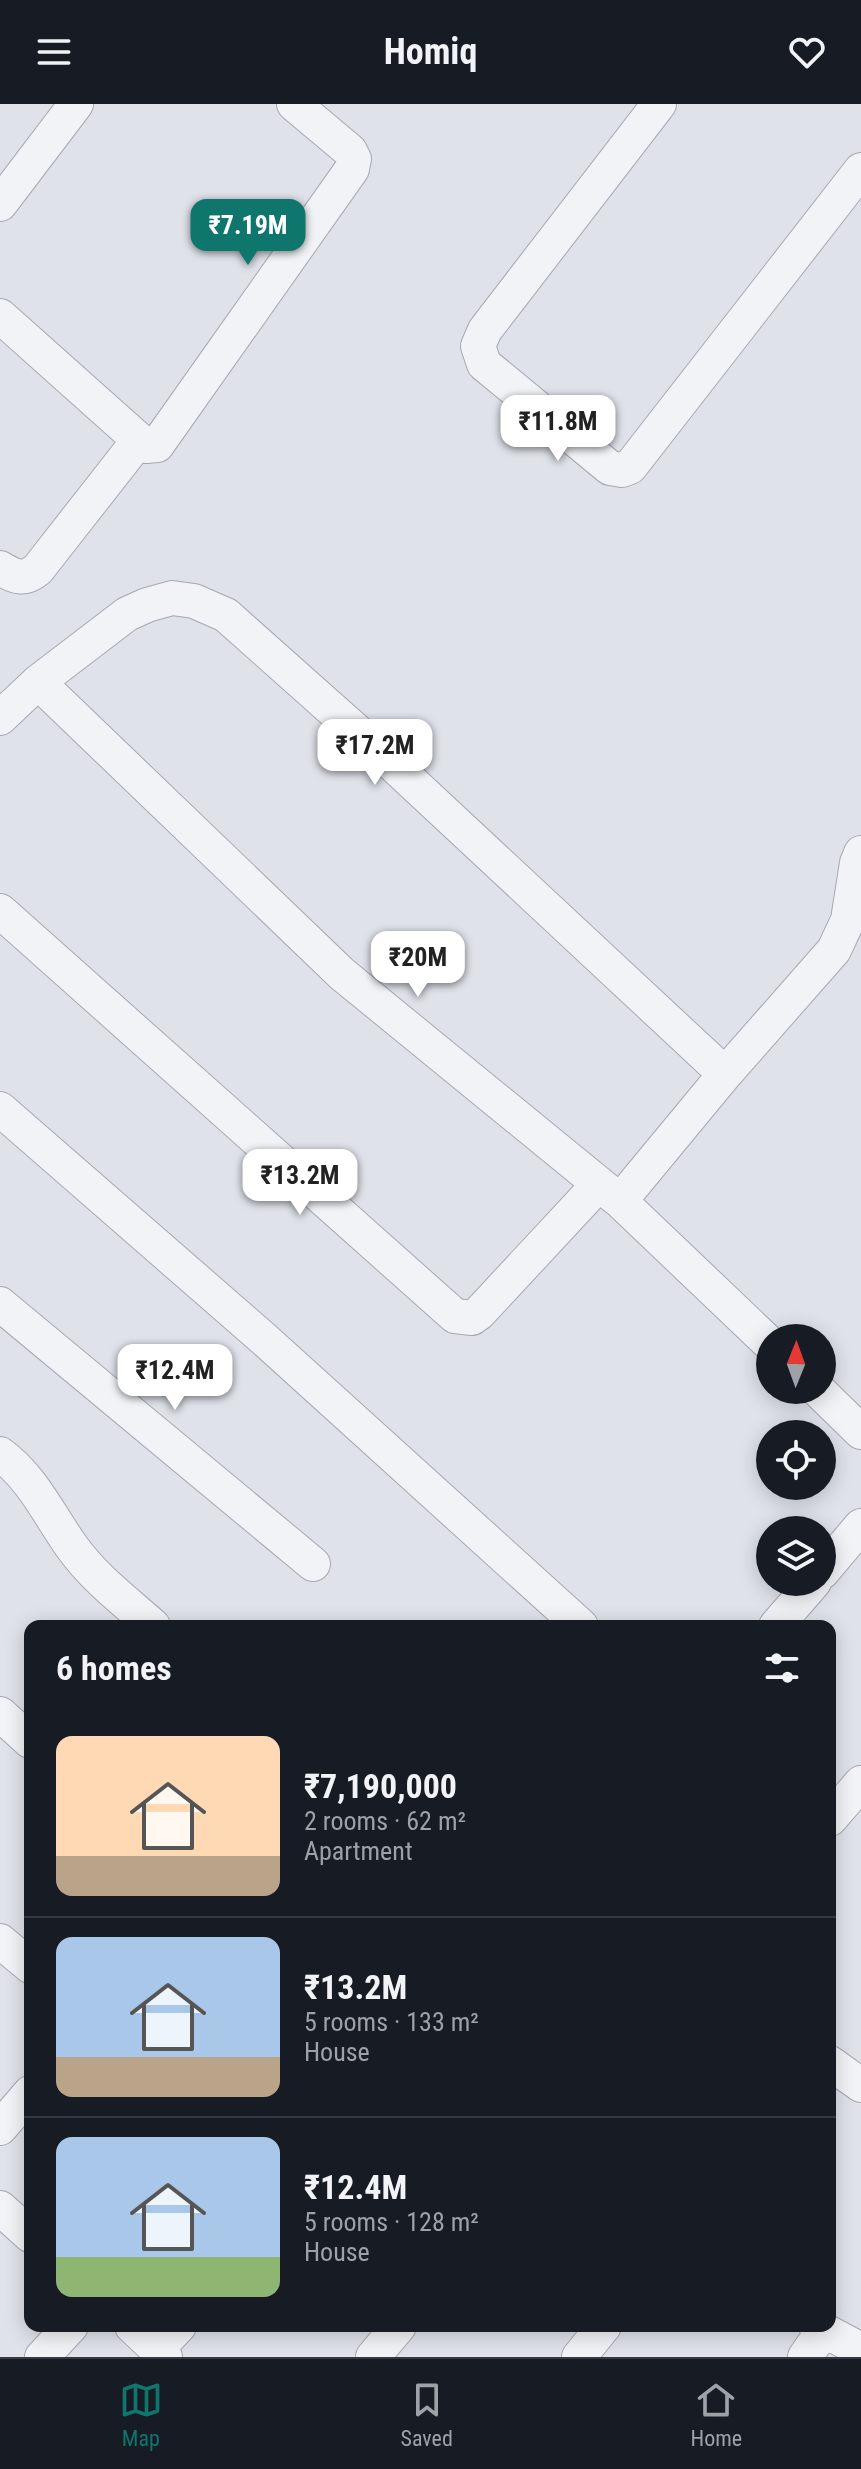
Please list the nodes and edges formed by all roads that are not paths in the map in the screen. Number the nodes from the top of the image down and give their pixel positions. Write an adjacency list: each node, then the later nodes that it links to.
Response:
1 (76, 104): 5 (street)
2 (294, 104): 7 (street)
3 (659, 104): 4 (street)
4 (861, 170)
5 (0, 204)
6 (0, 316): 7 (street)
7 (139, 440): 8 (street)
8 (0, 568)
9 (38, 682): 10 (street); 13 (street); 15 (street)
10 (0, 718)
11 (861, 853): 13 (street)
12 (0, 911): 15 (street)
13 (725, 1074): 15 (street)
14 (0, 1109): 26 (street)
15 (610, 1192): 17 (street)
16 (0, 1304): 23 (street)
17 (756, 1331)
18 (832, 1404): 19 (street)
19 (861, 1432)
20 (0, 1454): 25 (street)
21 (861, 1526): 22 (street)
22 (836, 1555)
23 (313, 1564)
24 (802, 1596): 27 (street)
25 (135, 1620)
26 (574, 1620)
27 (781, 1620)
28 (861, 1783): 29 (street)
29 (836, 1812)
30 (0, 1941): 31 (street)
31 (24, 1961)
32 (836, 2067): 33 (street)
33 (861, 2085)
34 (24, 2100): 35 (street)
35 (0, 2128)
36 (0, 2208): 37 (street)
37 (24, 2230)
38 (65, 2332): 45 (street)
39 (144, 2332): 43 (street)
40 (394, 2332): 46 (street)
41 (599, 2332): 47 (street)
42 (815, 2338): 44 (street)
43 (167, 2344)
44 (861, 2350)
45 (42, 2357)
46 (373, 2357)
47 (579, 2357)

